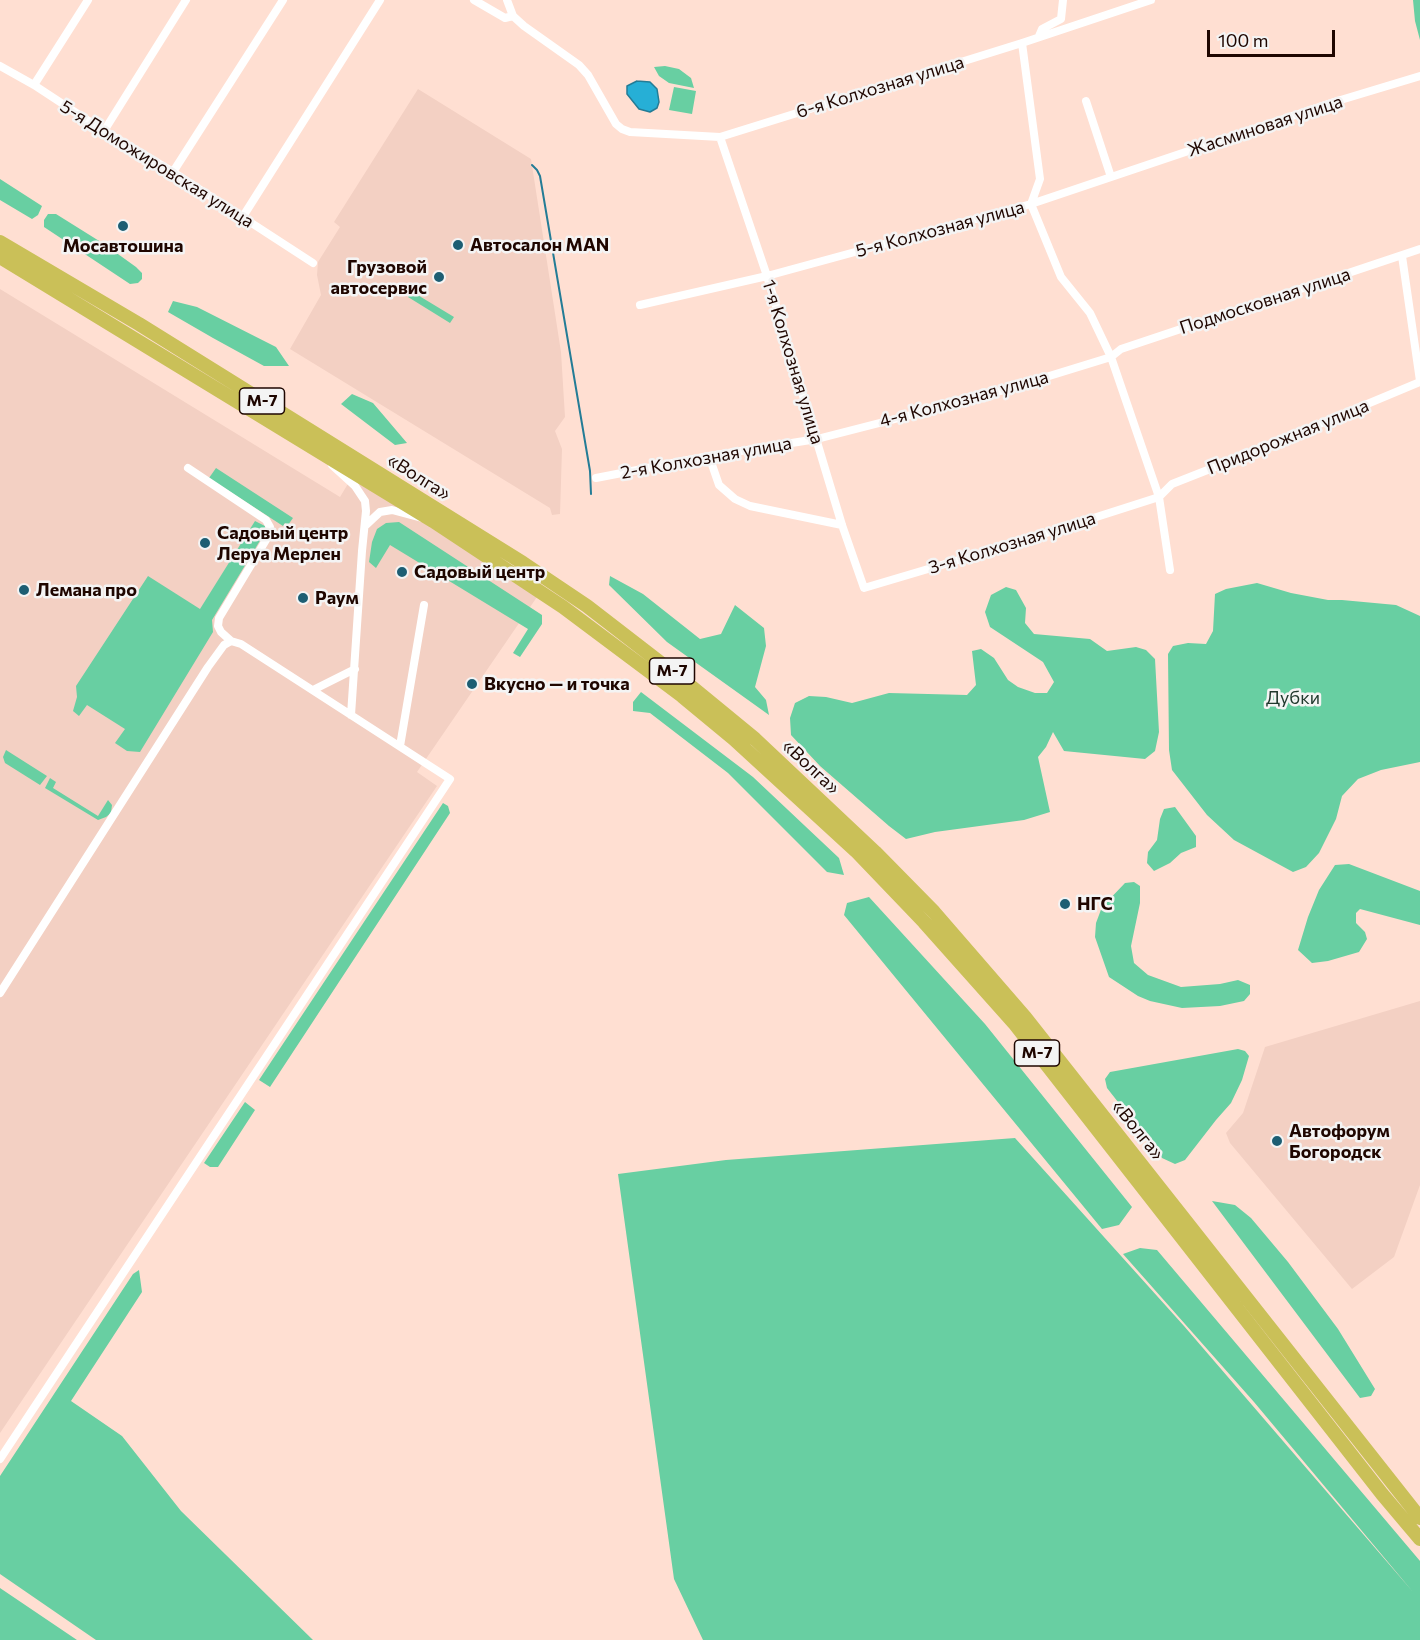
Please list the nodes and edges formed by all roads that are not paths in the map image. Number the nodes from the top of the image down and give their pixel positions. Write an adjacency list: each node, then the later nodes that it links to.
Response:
1 (88, 0): 14 (street)
2 (186, 0): 16 (street)
3 (282, 0): 18 (street)
4 (380, 0): 21 (street)
5 (474, 0): 9 (street)
6 (507, 0): 9 (street)
7 (1063, 0): 10 (street)
8 (1151, 0): 10 (street)
9 (513, 16): 17 (street, 6-я Колхозная улица)
10 (1039, 36): 11 (street, 6-я Колхозная улица)
11 (1022, 43): 17 (street, 6-я Колхозная улица); 20 (street)
12 (0, 66): 14 (street, 5-я Доможировская улица)
13 (1420, 76): 19 (street, Жасминовая улица)
14 (34, 85): 16 (street, 5-я Доможировская улица)
15 (1086, 101): 19 (street)
16 (104, 131): 18 (street, 5-я Доможировская улица)
17 (720, 136): 27 (street, 1-я Колхозная улица)
18 (173, 172): 21 (street, 5-я Доможировская улица)
19 (1111, 177): 20 (street, 5-я Колхозная улица)
20 (1031, 204): 27 (street, 5-я Колхозная улица); 29 (street)
21 (243, 218): 26 (street, 5-я Доможировская улица)
22 (0, 242): 50 (highway, «Волга» / М-7)
23 (1420, 249): 24 (street, Подмосковная улица)
24 (1402, 256): 29 (street, Подмосковная улица); 30 (street)
25 (0, 257): 32 (highway, «Волга» / М-7)
26 (313, 263)
27 (766, 276): 28 (street, 5-я Колхозная улица); 31 (street, 1-я Колхозная улица)
28 (640, 305)
29 (1111, 357): 31 (street, 4-я Колхозная улица); 36 (street)
30 (1420, 381): 36 (street, Придорожная улица)
31 (817, 439): 33 (street, 2-я Колхозная улица); 38 (street, 1-я Колхозная улица)
32 (315, 449): 37 (highway, «Волга» / М-7); 39 (street)
33 (709, 456): 35 (street, 2-я Колхозная улица); 38 (street)
34 (188, 468): 43 (street)
35 (596, 478)
36 (1159, 497): 40 (street); 41 (street, 3-я Колхозная улица)
37 (433, 521): 39 (street); 51 (highway, «Волга» / М-7)
38 (842, 525): 41 (street, 1-я Колхозная улица)
39 (366, 526): 44 (street)
40 (1170, 570)
41 (864, 588)
42 (424, 605): 47 (street)
43 (231, 641): 45 (street); 48 (street)
44 (355, 669): 45 (street); 46 (street)
45 (313, 690): 46 (street)
46 (351, 715): 47 (street)
47 (400, 746): 49 (street)
48 (0, 993)
49 (0, 1460)
50 (1420, 1518)
51 (1420, 1539)

